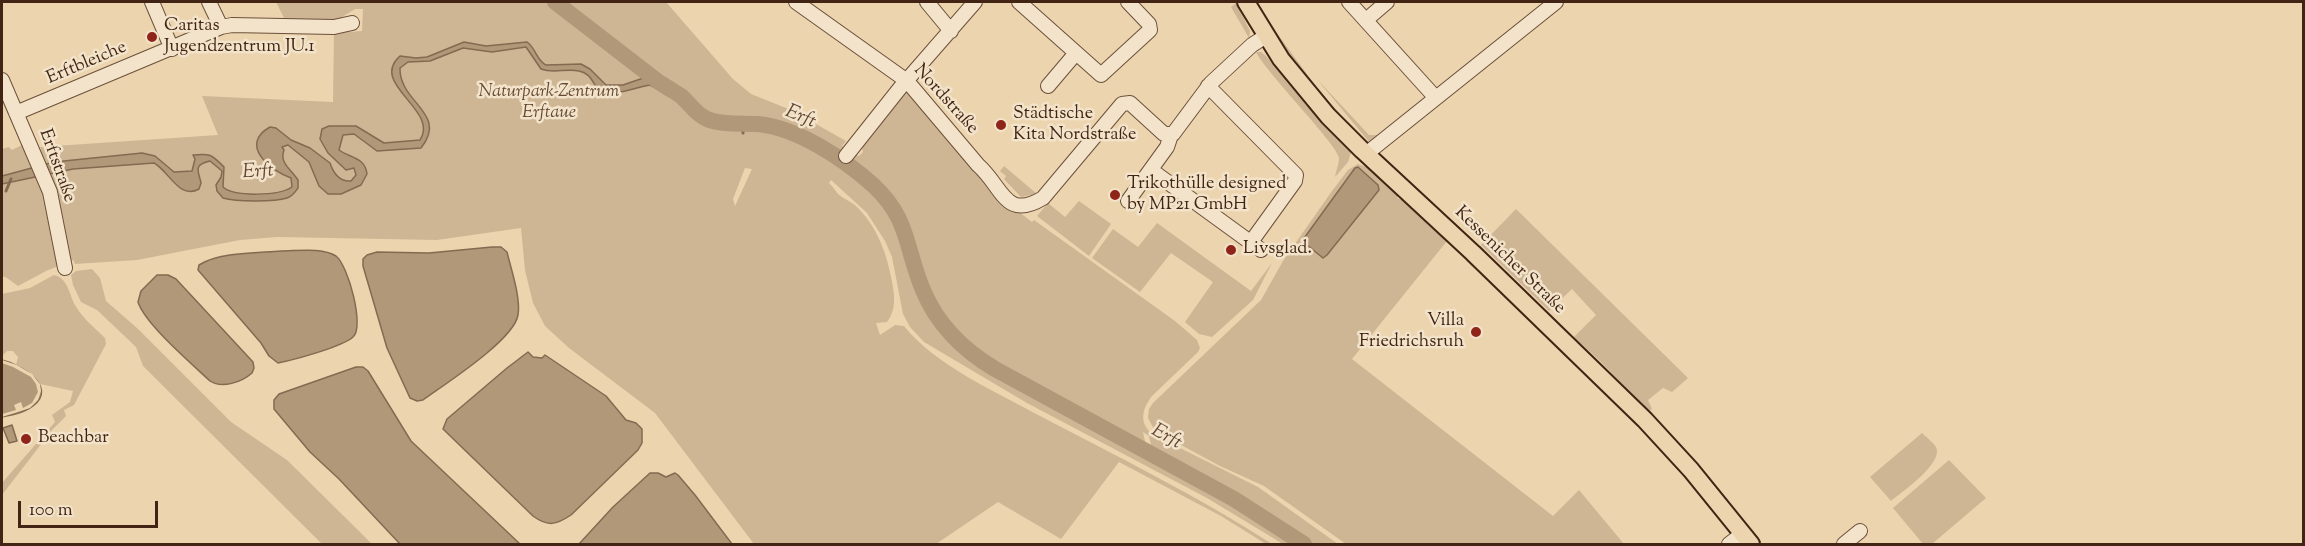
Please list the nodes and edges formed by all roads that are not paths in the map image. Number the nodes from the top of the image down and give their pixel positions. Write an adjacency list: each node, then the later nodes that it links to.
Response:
1 (152, 2): 17 (street)
2 (209, 2): 14 (street)
3 (796, 2): 20 (street, Nordstraße)
4 (927, 2): 15 (street)
5 (975, 2): 15 (street)
6 (1019, 2): 18 (street)
7 (1128, 2): 18 (street)
8 (1246, 2): 16 (main road, Kessenicher Straße)
9 (1349, 2): 12 (street)
10 (1387, 2): 12 (street)
11 (1556, 2): 23 (street)
12 (1366, 20): 23 (street)
13 (352, 22): 14 (street, Erftbleiche)
14 (221, 27): 17 (street, Erftbleiche)
15 (951, 31): 20 (street)
16 (1266, 36): 22 (street); 26 (main road, Kessenicher Straße)
17 (172, 48): 24 (street, Erftbleiche)
18 (1076, 53): 21 (street)
19 (2, 80): 24 (street, Erftstraße)
20 (907, 81): 25 (street, Nordstraße); 27 (street)
21 (1048, 86)
22 (1208, 86): 25 (street); 28 (street)
23 (1436, 97): 26 (street)
24 (16, 113): 30 (street, Erftstraße)
25 (1171, 135): 28 (street)
26 (1365, 154): 32 (main road, Kessenicher Straße)
27 (846, 156)
28 (1151, 170): 29 (street)
29 (1128, 201)
30 (65, 268)
31 (1860, 531): 34 (street)
32 (1747, 539): 33 (street)
33 (1729, 544)
34 (1845, 544)

